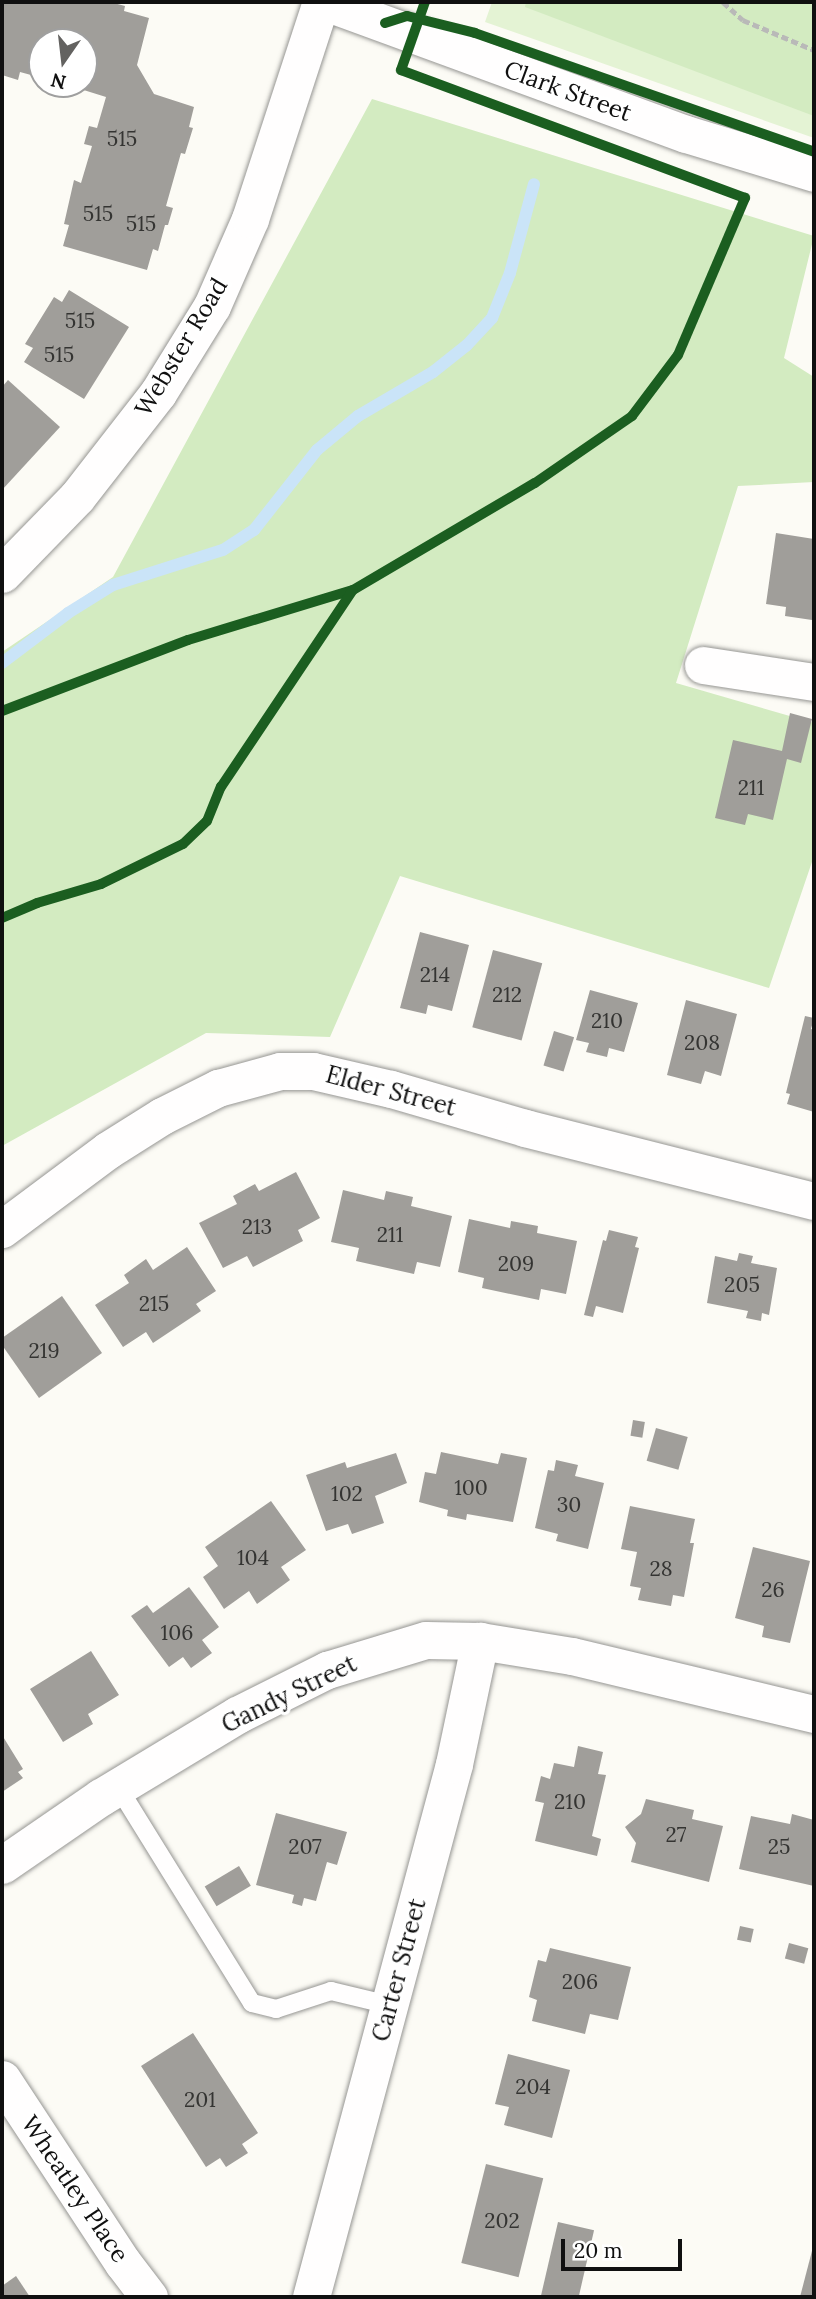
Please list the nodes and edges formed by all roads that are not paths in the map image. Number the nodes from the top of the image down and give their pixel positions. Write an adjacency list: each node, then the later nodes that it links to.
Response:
1 (323, 2): 2 (street, Clark Street); 3 (street, Webster Road)
2 (814, 173)
3 (2, 574)
4 (703, 664): 5 (street)
5 (814, 682)
6 (814, 1201): 7 (street, Elder Street)
7 (2, 1229)
8 (480, 1641): 9 (street, Gandy Street); 10 (street, Gandy Street); 12 (street, Carter Street)
9 (814, 1714)
10 (118, 1787): 11 (street, Gandy Street); 12 (lane)
11 (2, 1865)
12 (390, 2005): 15 (street, Carter Street)
13 (2, 2079): 14 (street, Wheatley Place)
14 (149, 2297)
15 (312, 2297)

